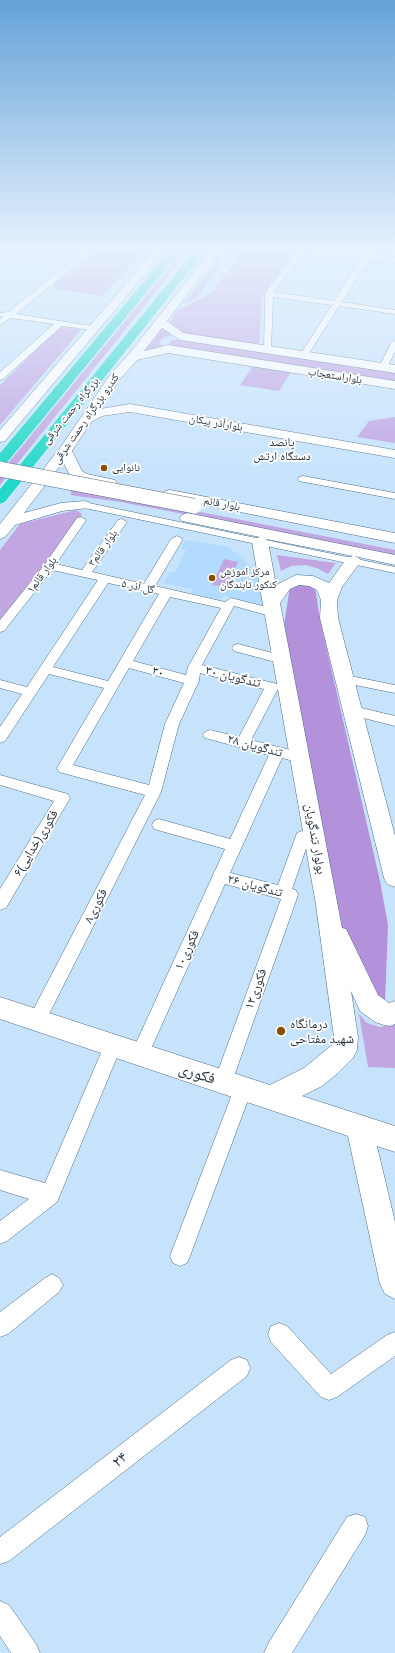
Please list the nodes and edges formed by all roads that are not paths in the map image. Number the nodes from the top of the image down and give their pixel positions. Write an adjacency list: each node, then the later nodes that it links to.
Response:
1 (58, 325): 18 (street)
2 (74, 325): 10 (street)
3 (95, 325): 10 (street)
4 (114, 325): 21 (highway, بزرگراه رحمت شرقی)
5 (140, 325): 36 (highway, بزرگراه رحمت شرقی)
6 (157, 325): 16 (street, کندرو بزرگراه رحمت شرقی)
7 (166, 325): 11 (street, بلواراستعجاب)
8 (268, 325): 14 (street)
9 (322, 325): 15 (street)
10 (92, 328): 23 (street)
11 (180, 336): 13 (street); 14 (street, بلواراستعجاب)
12 (395, 343): 17 (street)
13 (168, 349): 16 (street, بلواراستعجاب); 20 (street, بلواراستعجاب)
14 (267, 350): 15 (street, بلواراستعجاب)
15 (304, 355): 17 (street, بلواراستعجاب)
16 (133, 357): 19 (street, کندرو بزرگراه رحمت شرقی)
17 (389, 368)
18 (0, 377)
19 (114, 378): 22 (street); 24 (street, کندرو بزرگراه رحمت شرقی)
20 (395, 385)
21 (60, 389): 23 (highway); 30 (highway, بزرگراه رحمت شرقی)
22 (130, 398): 24 (street, بلوارآذر پیکان); 25 (street, بلوارآذر پیکان)
23 (18, 419): 26 (street)
24 (85, 420): 28 (street, کندرو بزرگراه رحمت شرقی)
25 (253, 424): 27 (street, بلوارآذر پیکان); 29 (street, بلوارآذر پیکان)
26 (1, 436)
27 (395, 443)
28 (65, 451): 34 (street, بلوار قائم); 40 (street, کندرو بزرگراه رحمت شرقی)
29 (395, 454)
30 (0, 462)
31 (0, 469): 37 (street, bridge)
32 (0, 479): 37 (street)
33 (303, 479): 35 (street)
34 (97, 480): 38 (street); 41 (street, بلوار قائم)
35 (395, 496)
36 (0, 500)
37 (190, 512): 44 (street); 45 (street)
38 (83, 513): 40 (street); 43 (street); 47 (street, بلوار قائم۱)
39 (122, 522): 49 (street, بلوار قائم۳)
40 (4, 528)
41 (395, 538)
42 (177, 539): 51 (street)
43 (260, 542): 46 (street); 55 (street, بولوار تندگویان)
44 (395, 546)
45 (395, 560)
46 (353, 562): 48 (street); 53 (street)
47 (49, 566): 49 (street, گل آذر ۵); 56 (street, بلوار قائم۱)
48 (395, 570)
49 (84, 574): 50 (street, گل آذر ۵)
50 (105, 579): 51 (street, گل آذر ۵); 61 (street)
51 (147, 589): 52 (street, گل آذر ۵)
52 (166, 593): 54 (street, گل آذر ۵); 59 (street)
53 (329, 600): 55 (street); 62 (street)
54 (228, 606): 55 (street, گل آذر ۵); 60 (street)
55 (273, 607): 58 (street, بولوار تندگویان)
56 (0, 628)
57 (238, 648): 58 (street)
58 (283, 660): 74 (street, بولوار تندگویان)
59 (125, 663): 63 (street, ۳۰); 65 (street)
60 (194, 667): 63 (street, فکوری۸); 72 (street, ۳۰ تندگویان)
61 (45, 669): 65 (street); 67 (street)
62 (345, 679): 66 (street); 68 (street)
63 (192, 681): 76 (street, فکوری۸)
64 (0, 684): 67 (street)
65 (112, 686): 76 (street)
66 (395, 689)
67 (30, 692): 71 (street)
68 (353, 711): 69 (street); 81 (street)
69 (395, 721)
70 (210, 735): 72 (street, ۲۸ تندگویان)
71 (0, 738)
72 (243, 743): 73 (street, ۲۸ تندگویان)
73 (277, 753): 74 (street, ۲۸ تندگویان); 79 (street, فکوری۱۰)
74 (301, 758): 84 (street, بولوار تندگویان)
75 (0, 780): 83 (street, ۶فکوری(خدایی))
76 (154, 792): 87 (street, فکوری۸)
77 (159, 825): 79 (street)
78 (302, 837): 82 (street, فکوری۱۲)
79 (235, 846): 80 (street, فکوری۱۰)
80 (221, 877): 82 (street, ۲۶ تندگویان); 89 (street, فکوری۱۰)
81 (395, 878)
82 (286, 894): 90 (street, فکوری۱۲)
83 (0, 903)
84 (329, 916): 86 (street); 91 (street, بولوار تندگویان)
85 (0, 1008): 87 (street, فکوری)
86 (395, 1012)
87 (37, 1020): 88 (street, فکوری)
88 (113, 1045): 89 (street, فکوری); 95 (street)
89 (140, 1054): 90 (street, فکوری)
90 (233, 1085): 91 (street, فکوری); 97 (street, فکوری۱۲)
91 (270, 1098): 92 (street, فکوری)
92 (359, 1127): 93 (street, فکوری); 99 (street)
93 (395, 1139)
94 (0, 1180): 95 (street)
95 (50, 1195): 96 (street)
96 (0, 1234)
97 (180, 1256)
98 (52, 1284): 100 (street)
99 (395, 1284)
100 (0, 1326)
101 (279, 1334): 102 (street)
102 (395, 1343)
103 (239, 1368): 105 (street, ۲۴)
104 (356, 1526): 108 (street)
105 (0, 1552)
106 (0, 1614): 107 (street)
107 (27, 1653)
108 (277, 1653)

